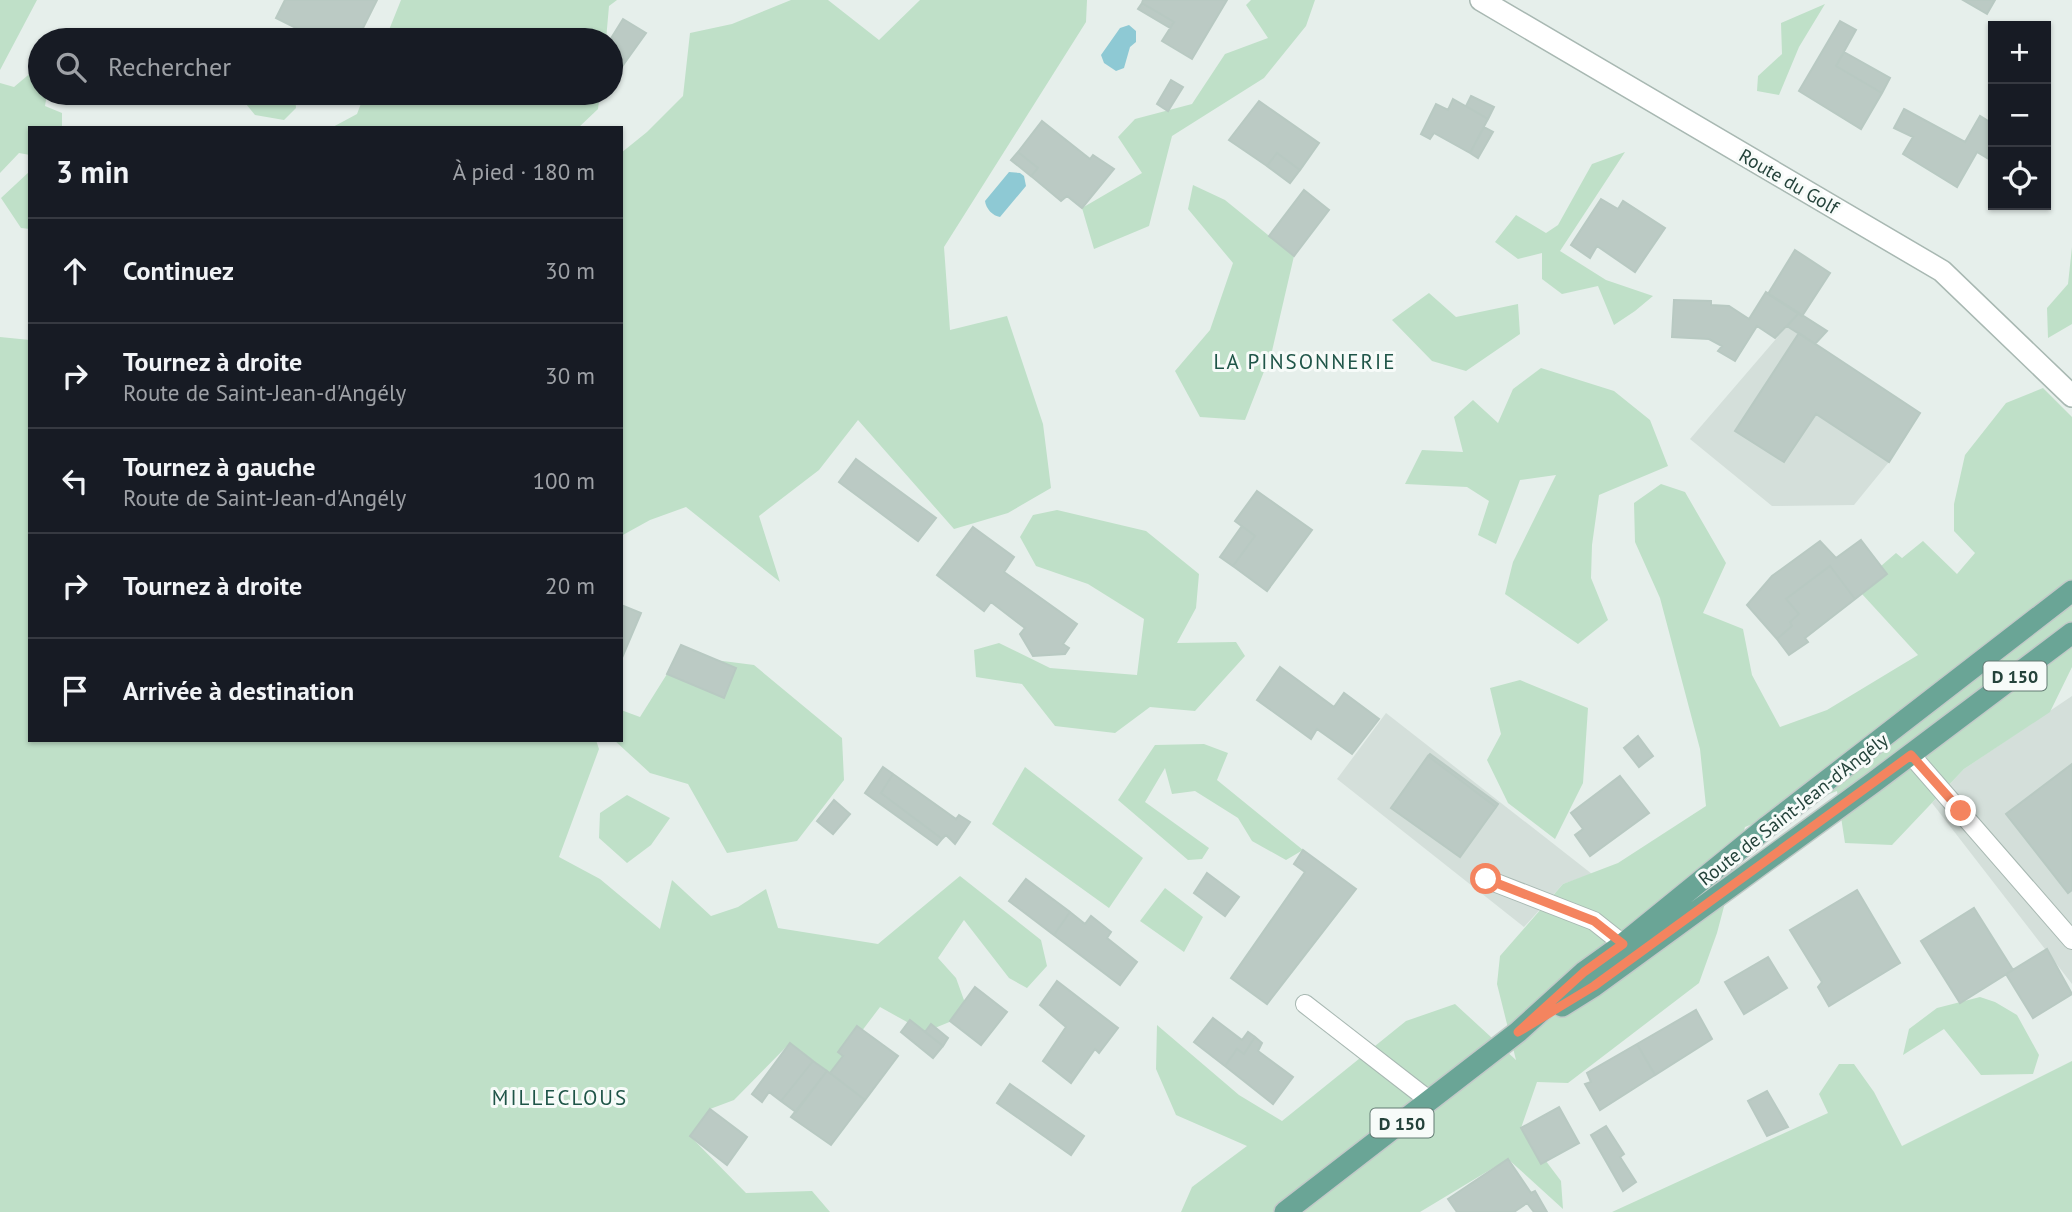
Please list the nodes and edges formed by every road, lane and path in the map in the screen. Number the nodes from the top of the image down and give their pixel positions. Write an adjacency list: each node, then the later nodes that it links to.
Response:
1 (1481, 0): 2 (street, Route du Golf)
2 (2072, 396)
3 (2072, 591): 8 (main road, Route de Saint-Jean-d'Angély / D 150)
4 (2072, 634): 5 (main road, Route de Saint-Jean-d'Angély / D 150)
5 (1911, 755): 7 (lane); 10 (main road, Route de Saint-Jean-d'Angély / D 150)
6 (1486, 879): 8 (lane)
7 (2072, 940)
8 (1623, 944): 10 (main road, Route de Saint-Jean-d'Angély / D 150)
9 (1305, 1004): 11 (lane)
10 (1518, 1032): 11 (main road, Route de Saint-Jean-d'Angély / D 150)
11 (1430, 1101): 12 (main road, Route de Saint-Jean-d'Angély / D 150)
12 (1284, 1212)

